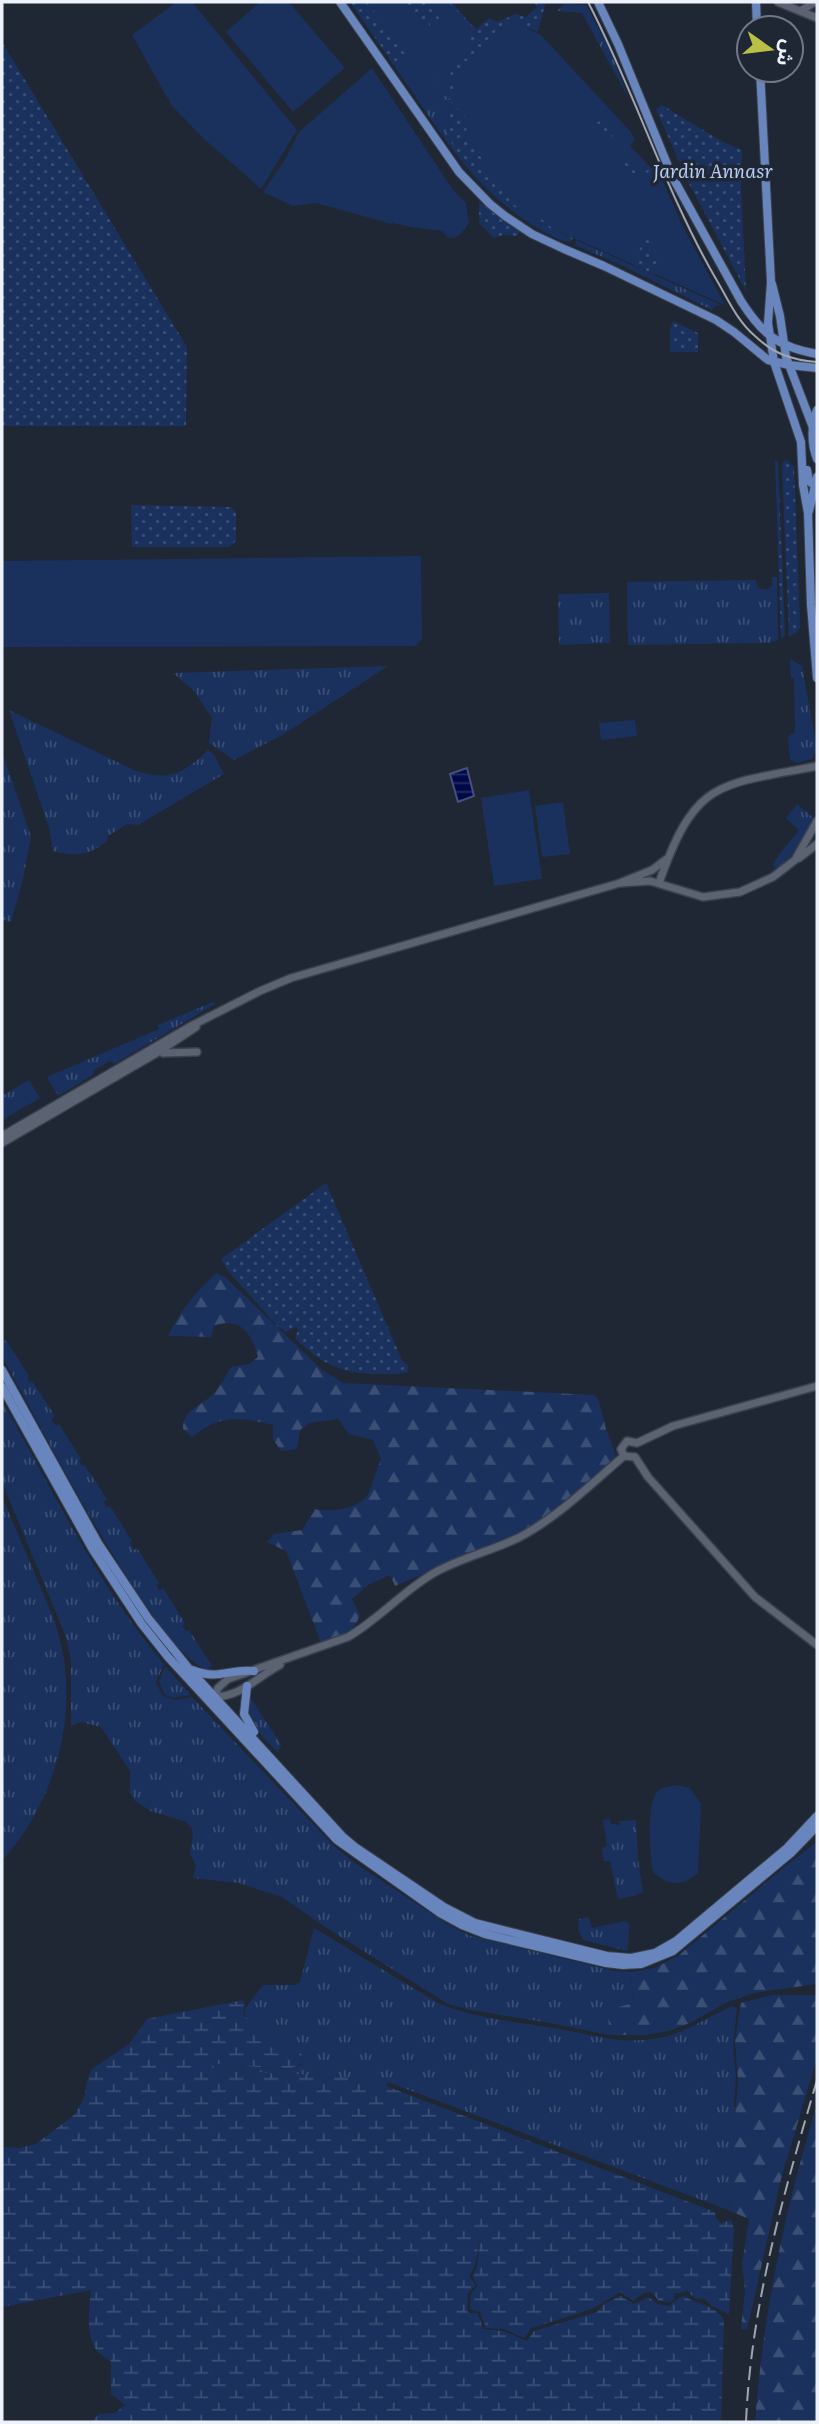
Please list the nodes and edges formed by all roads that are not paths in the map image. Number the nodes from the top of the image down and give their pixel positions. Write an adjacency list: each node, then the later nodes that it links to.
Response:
1 (340, 2): 12 (main road)
2 (598, 2): 9 (main road)
3 (778, 2): 5 (main road)
4 (815, 2): 5 (main road)
5 (802, 10): 6 (main road)
6 (817, 18)
7 (761, 84): 8 (main road)
8 (771, 282): 9 (main road); 10 (main road)
9 (771, 339): 10 (main road); 12 (main road)
10 (783, 345): 11 (main road); 13 (main road)
11 (817, 354)
12 (774, 362): 13 (main road); 16 (main road)
13 (789, 365): 14 (main road); 17 (main road)
14 (817, 368)
15 (817, 410): 17 (main road)
16 (793, 414): 20 (main road); 21 (main road)
17 (813, 426): 18 (main road); 19 (main road)
18 (817, 438)
19 (817, 459)
20 (817, 484): 21 (main road)
21 (808, 513): 22 (main road)
22 (817, 678)
23 (817, 766): 28 (main road)
24 (817, 821): 26 (main road)
25 (817, 829): 26 (main road)
26 (810, 834): 29 (main road)
27 (817, 844): 29 (main road)
28 (668, 858): 30 (main road); 31 (main road)
29 (795, 860): 31 (main road)
30 (620, 883): 31 (main road); 32 (main road)
31 (660, 883)
32 (199, 1024): 34 (main road); 35 (main road)
33 (197, 1052): 34 (main road)
34 (155, 1054): 35 (main road)
35 (55, 1109): 36 (main road); 37 (main road)
36 (2, 1136)
37 (2, 1143)
38 (2, 1370): 46 (main road)
39 (817, 1386): 41 (main road)
40 (2, 1387): 49 (main road)
41 (636, 1443): 42 (main road); 43 (main road)
42 (625, 1457): 43 (main road); 45 (main road)
43 (635, 1457): 44 (main road)
44 (817, 1645)
45 (293, 1658): 47 (main road); 48 (main road)
46 (190, 1670): 47 (main road); 49 (main road)
47 (254, 1671): 49 (main road)
48 (247, 1686): 49 (main road); 50 (main road)
49 (213, 1701): 50 (main road); 52 (main road)
50 (277, 1765): 51 (main road)
51 (817, 1816)
52 (817, 1826)

